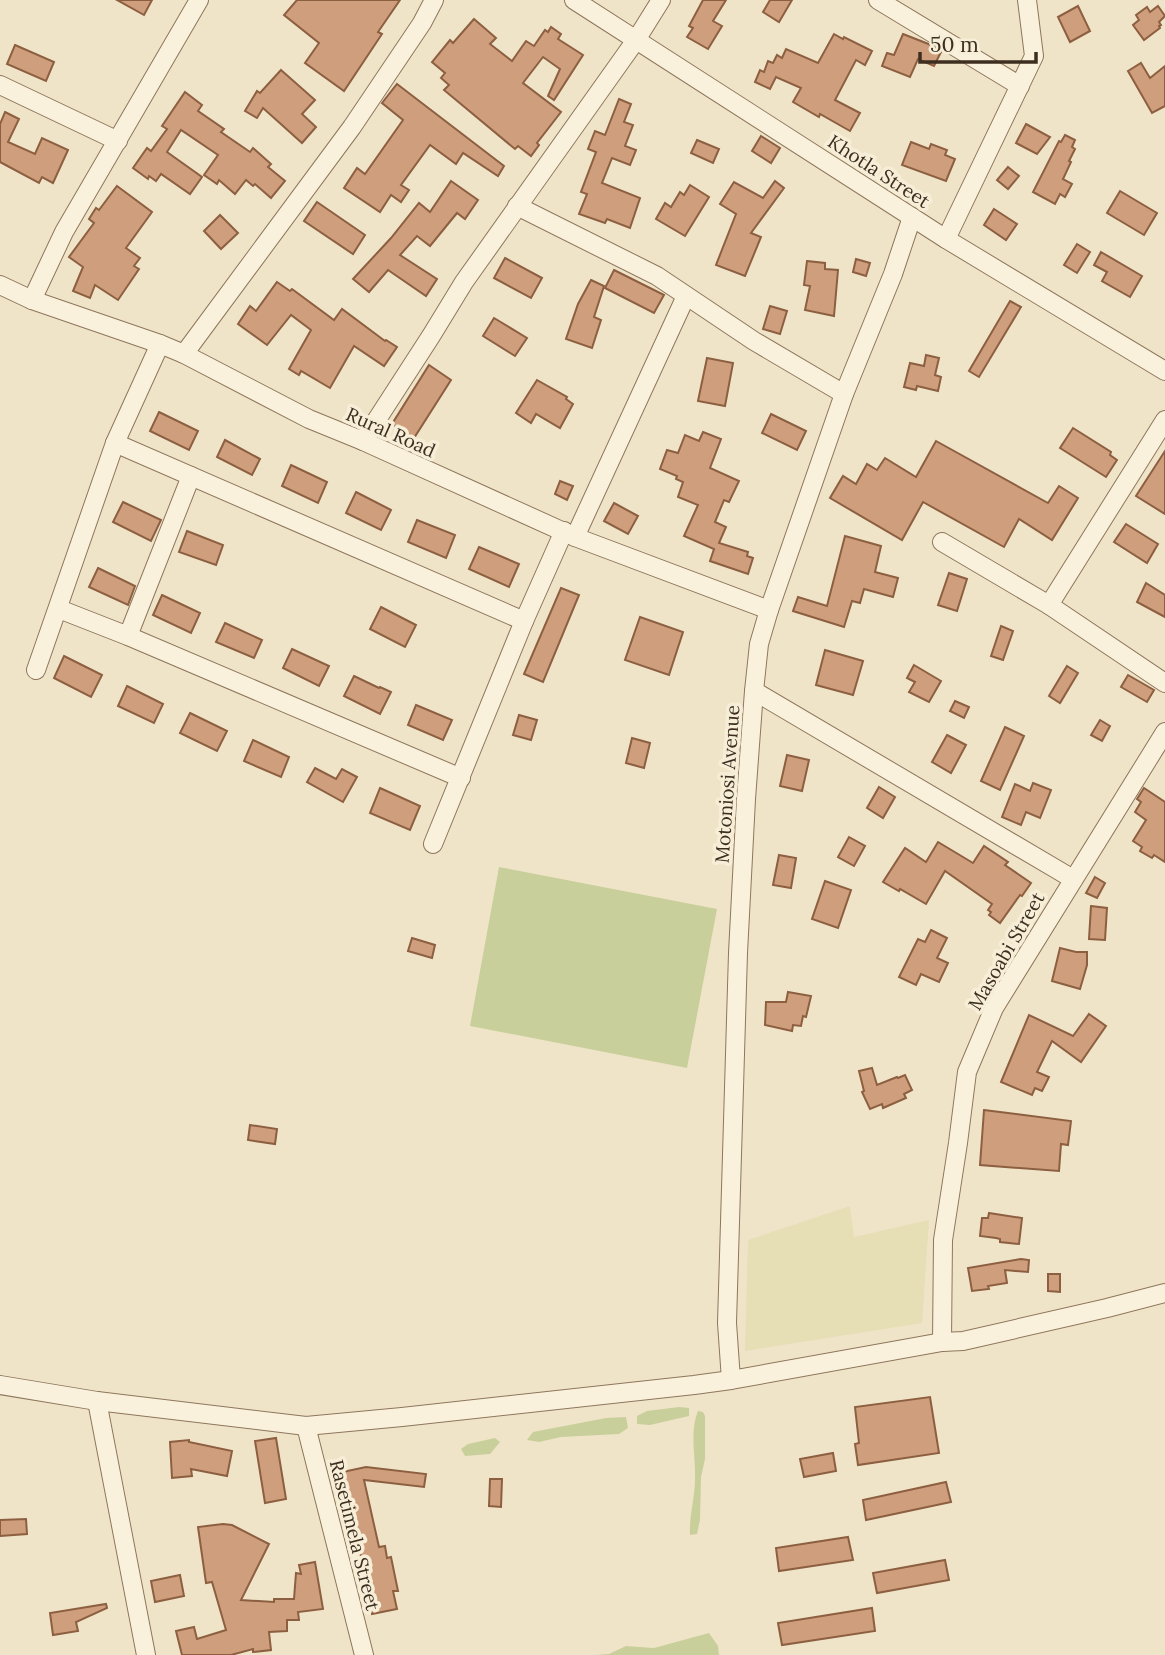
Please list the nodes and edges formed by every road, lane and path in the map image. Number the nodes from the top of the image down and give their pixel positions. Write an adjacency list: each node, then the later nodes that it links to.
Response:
1 (200, 0): 10 (street)
2 (434, 0): 18 (street)
3 (573, 0): 7 (street, Khotla Street)
4 (660, 0): 7 (street)
5 (878, 0): 9 (street)
6 (1027, 0): 9 (street)
7 (636, 40): 11 (street); 12 (street, Khotla Street)
8 (0, 85): 10 (street)
9 (1020, 86): 13 (street)
10 (118, 141): 16 (street)
11 (517, 206): 15 (street); 22 (street)
12 (912, 217): 13 (street, Khotla Street); 20 (street, Motoniosi Avenue)
13 (946, 239): 19 (street, Khotla Street)
14 (0, 285): 16 (street, Rural Road)
15 (686, 296): 20 (street); 25 (street)
16 (32, 300): 17 (street, Rural Road)
17 (160, 344): 18 (street, Rural Road); 23 (street)
18 (184, 354): 22 (street, Rural Road)
19 (1165, 371)
20 (844, 394): 29 (street, Motoniosi Avenue)
21 (1165, 420): 27 (street)
22 (363, 441): 25 (street, Rural Road)
23 (115, 443): 24 (street); 28 (street)
24 (191, 476): 30 (street); 31 (street)
25 (570, 534): 29 (street, Rural Road); 30 (street)
26 (942, 542): 27 (street)
27 (1049, 605): 33 (street)
28 (59, 609): 31 (street); 32 (street)
29 (769, 610): 34 (street, Motoniosi Avenue)
30 (524, 621): 36 (street)
31 (128, 636): 36 (street)
32 (36, 670)
33 (1165, 683)
34 (754, 691): 38 (street); 41 (street, Motoniosi Avenue)
35 (1165, 732): 38 (street, Masoabi Street)
36 (461, 778): 37 (street)
37 (433, 844)
38 (1073, 879): 40 (street, Masoabi Street)
39 (1165, 1293): 40 (street)
40 (942, 1342): 41 (street)
41 (731, 1380): 44 (street)
42 (0, 1385): 43 (street)
43 (97, 1401): 44 (street); 45 (street)
44 (306, 1426): 46 (street, Rasetimela Street)
45 (146, 1655)
46 (363, 1655)

